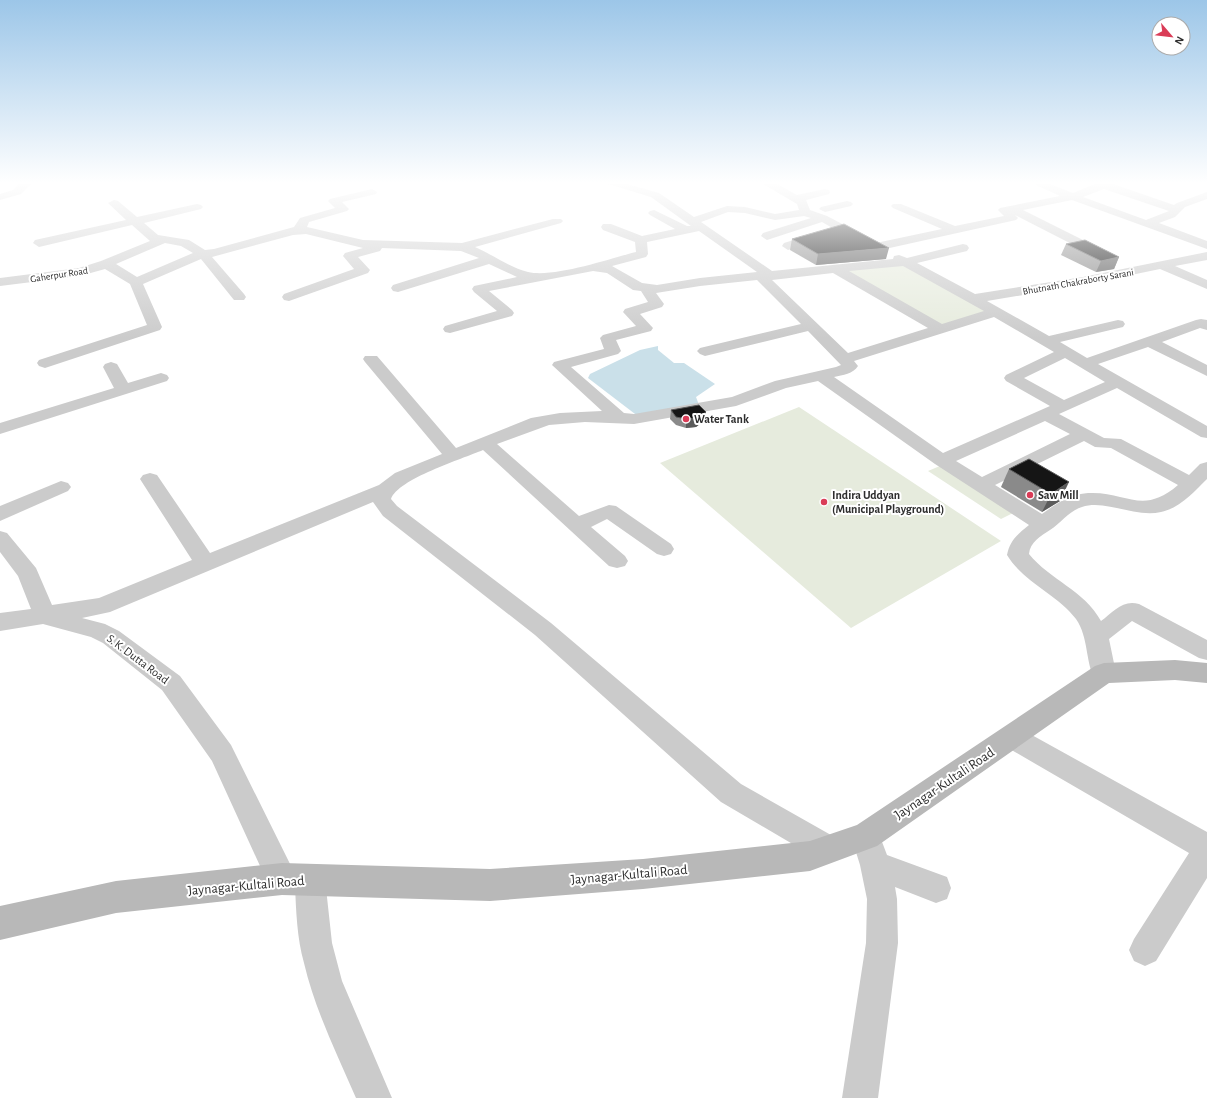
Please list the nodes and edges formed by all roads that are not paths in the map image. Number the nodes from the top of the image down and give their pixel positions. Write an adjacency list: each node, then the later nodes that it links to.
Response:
1 (72, 235): 18 (street)
2 (151, 235): 17 (street)
3 (178, 235): 17 (street, Gaherpur Road)
4 (286, 235): 25 (street)
5 (327, 235): 19 (street)
6 (378, 235): 19 (street)
7 (505, 235): 22 (street)
8 (628, 235): 16 (street)
9 (659, 235): 16 (street)
10 (706, 235): 34 (street)
11 (823, 235): 21 (street)
12 (854, 235): 23 (street)
13 (935, 235): 23 (street)
14 (1064, 235): 33 (street)
15 (1178, 235): 20 (street)
16 (641, 240): 31 (street)
17 (163, 241): 25 (street); 29 (street, Gaherpur Road)
18 (38, 243)
19 (389, 244): 22 (street); 43 (street)
20 (1207, 245)
21 (788, 246)
22 (462, 247): 27 (street)
23 (876, 247): 28 (street)
24 (963, 248): 28 (street)
25 (203, 254): 36 (street); 42 (street)
26 (1207, 256): 30 (street, Bhutnath Chakraborty Sarani)
27 (491, 259): 35 (street); 39 (street)
28 (905, 262): 32 (street); 44 (street)
29 (106, 264): 36 (street); 37 (street, Gaherpur Road)
30 (1161, 265): 33 (street, Bhutnath Chakraborty Sarani); 38 (street)
31 (593, 267): 35 (street); 40 (street)
32 (834, 268): 34 (street); 51 (street)
33 (1133, 271): 44 (street, Bhutnath Chakraborty Sarani)
34 (766, 276): 40 (street); 48 (street)
35 (534, 277): 50 (street)
36 (136, 282): 58 (street)
37 (1, 283)
38 (1207, 284)
39 (398, 288)
40 (646, 289): 45 (street)
41 (687, 296): 45 (street)
42 (239, 297)
43 (289, 297)
44 (973, 299): 46 (street)
45 (657, 304): 68 (street)
46 (996, 312): 51 (street); 52 (street)
47 (1118, 324): 52 (street)
48 (812, 326): 54 (street); 57 (street)
49 (1207, 326): 53 (street)
50 (450, 329)
51 (940, 329): 57 (street)
52 (1047, 341): 55 (street)
53 (1149, 341): 59 (street); 63 (street)
54 (705, 351)
55 (1066, 352): 59 (street); 66 (street)
56 (371, 359): 73 (street)
57 (845, 359): 61 (street)
58 (46, 363)
59 (1086, 363): 64 (street)
60 (110, 367): 65 (street)
61 (820, 375): 68 (street); 74 (street)
62 (161, 378): 65 (street)
63 (1206, 378)
64 (1118, 382): 66 (street); 70 (street)
65 (123, 390): 69 (street)
66 (1062, 406): 67 (street)
67 (1045, 414): 71 (street); 74 (street)
68 (619, 417): 72 (street)
69 (0, 429)
70 (1204, 429)
71 (1084, 434): 77 (street); 78 (street)
72 (485, 443): 73 (street); 82 (street)
73 (453, 456): 80 (street)
74 (942, 460): 78 (street)
75 (1207, 468): 77 (street)
76 (150, 479): 87 (street)
77 (1190, 484): 83 (street)
78 (981, 485): 83 (street)
79 (61, 487): 81 (street)
80 (384, 490): 87 (street); 95 (street)
81 (0, 514)
82 (577, 525): 85 (street); 86 (street)
83 (1044, 525): 90 (street)
84 (0, 538): 88 (street)
85 (664, 549)
86 (617, 561)
87 (206, 563): 88 (street)
88 (45, 615): 89 (street); 98 (street, S. K. Dutta Road)
89 (0, 622)
90 (1097, 636): 91 (street); 92 (street)
91 (1207, 667): 92 (main road)
92 (1104, 673): 93 (main road, Jaynagar-Kultali Road)
93 (1012, 737): 94 (street); 96 (main road, Jaynagar-Kultali Road)
94 (1207, 848)
95 (828, 849): 96 (main road, Jaynagar-Kultali Road); 98 (main road, Jaynagar-Kultali Road)
96 (871, 850): 99 (street); 103 (street)
97 (1207, 851): 101 (street)
98 (296, 879): 100 (main road, Jaynagar-Kultali Road); 102 (street)
99 (936, 888)
100 (0, 924)
101 (1145, 950)
102 (374, 1098)
103 (860, 1098)

